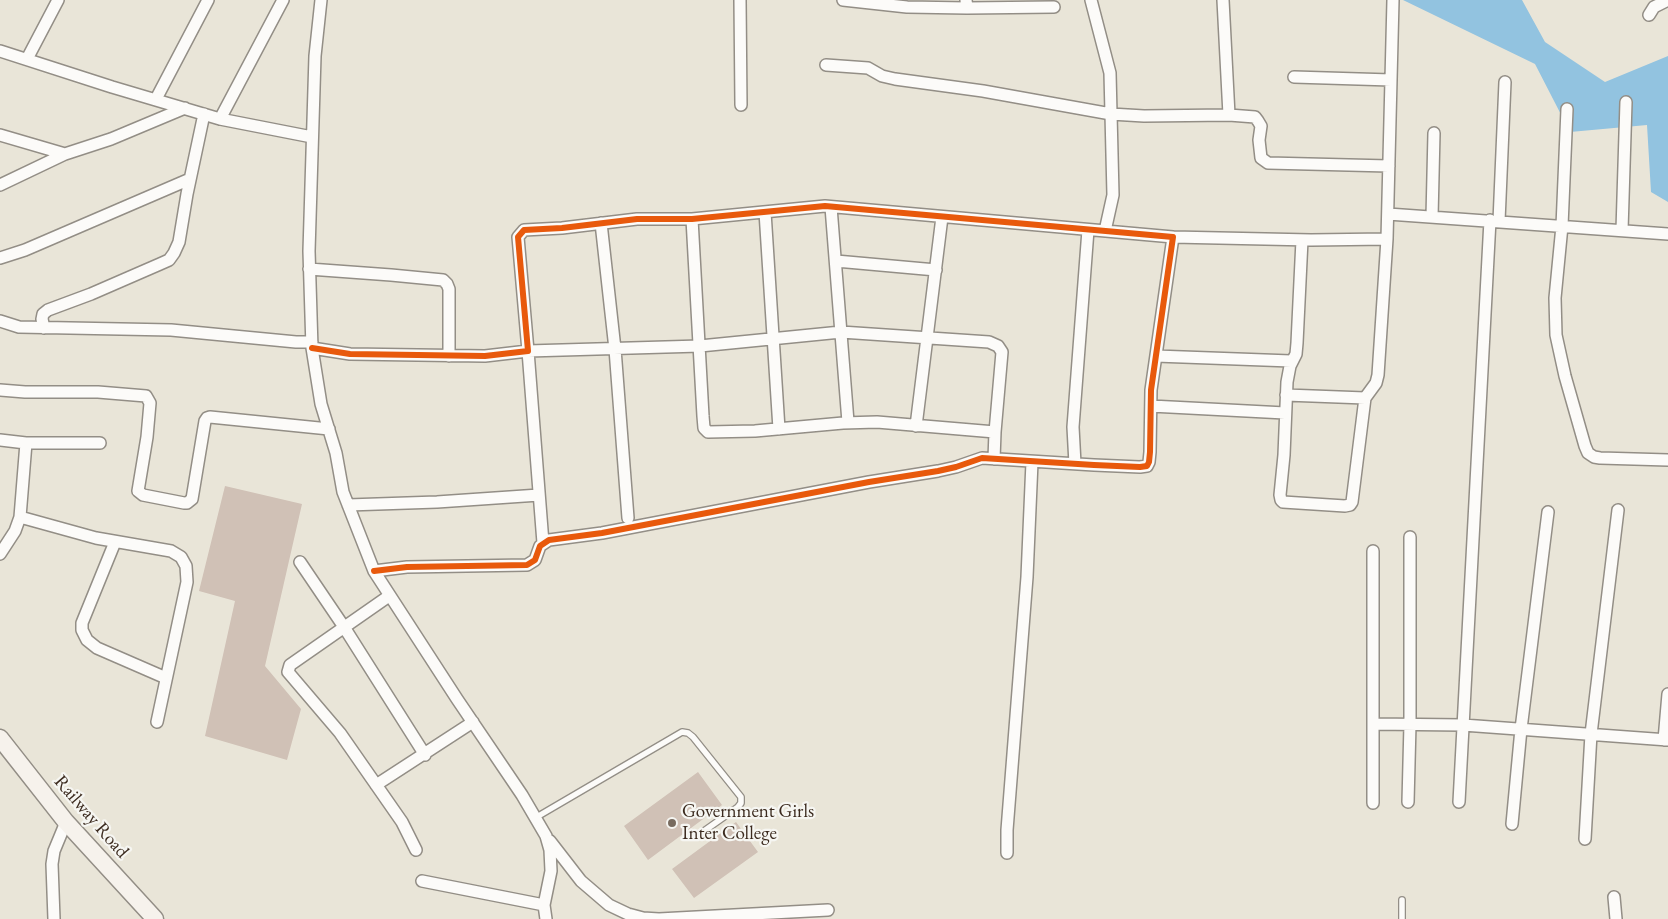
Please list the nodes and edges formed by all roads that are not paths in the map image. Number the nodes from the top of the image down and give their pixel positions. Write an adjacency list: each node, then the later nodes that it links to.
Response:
1 (58, 0): 17 (street)
2 (208, 0): 22 (street)
3 (283, 0): 30 (street)
4 (321, 0): 33 (street)
5 (740, 0): 24 (street)
6 (843, 0): 11 (street)
7 (1091, 0): 28 (street)
8 (1224, 0): 29 (street)
9 (1393, 0): 20 (street)
10 (1668, 0): 15 (street)
11 (858, 1): 12 (street)
12 (967, 4): 13 (street)
13 (1012, 4): 14 (street)
14 (1054, 7)
15 (1649, 15)
16 (0, 51): 17 (street)
17 (27, 59): 22 (street)
18 (826, 65): 28 (street)
19 (1294, 77): 20 (street)
20 (1391, 80): 35 (street)
21 (1505, 82): 44 (street)
22 (156, 100): 25 (street)
23 (1626, 102): 48 (street)
24 (741, 105)
25 (185, 108): 27 (street); 34 (street)
26 (1567, 109): 46 (street)
27 (204, 114): 30 (street); 36 (street)
28 (1111, 114): 29 (street); 49 (street)
29 (1229, 115): 35 (street)
30 (220, 119): 33 (street)
31 (1434, 133): 42 (street)
32 (0, 135): 34 (street)
33 (312, 137): 56 (street)
34 (65, 154): 37 (street)
35 (1389, 166): 40 (street)
36 (190, 179): 54 (street); 59 (street)
37 (0, 184)
38 (831, 207): 39 (street); 41 (street); 55 (street)
39 (765, 212): 43 (street); 62 (street)
40 (1388, 214): 42 (street); 53 (street)
41 (942, 217): 47 (street); 57 (street)
42 (1432, 217): 44 (street)
43 (692, 219): 45 (street); 64 (street)
44 (1495, 221): 46 (street); 108 (street)
45 (601, 223): 65 (street); 66 (street)
46 (1562, 226): 48 (street); 84 (street)
47 (1088, 230): 49 (street); 86 (street)
48 (1622, 230): 50 (street)
49 (1105, 231): 51 (street)
50 (1668, 234)
51 (1173, 237): 52 (street); 68 (street)
52 (1302, 240): 53 (street); 69 (street)
53 (1387, 240): 72 (street)
54 (0, 258)
55 (836, 261): 57 (street); 60 (street)
56 (309, 269): 63 (street); 67 (street)
57 (936, 270): 61 (street)
58 (0, 321): 59 (street)
59 (44, 328): 63 (street)
60 (841, 332): 61 (street); 62 (street); 75 (street)
61 (928, 338): 76 (street); 79 (street)
62 (774, 339): 64 (street); 78 (street)
63 (312, 345): 67 (street); 77 (street)
64 (700, 346): 65 (street); 78 (street)
65 (616, 349): 66 (street); 92 (street)
66 (528, 351): 67 (street); 87 (street)
67 (449, 356)
68 (1156, 356): 69 (street); 73 (street)
69 (1291, 362): 71 (street)
70 (0, 390): 77 (street)
71 (1286, 395): 72 (street); 74 (street)
72 (1365, 398): 74 (street)
73 (1151, 406): 74 (street); 86 (street)
74 (1285, 413)
75 (848, 422): 76 (street); 78 (street)
76 (916, 426): 79 (street)
77 (328, 429): 88 (street)
78 (779, 429)
79 (995, 432): 83 (street)
80 (0, 440): 81 (street)
81 (26, 443): 82 (street); 91 (street)
82 (100, 443)
83 (994, 459): 85 (street); 95 (street)
84 (1668, 460)
85 (1032, 462): 86 (street); 125 (street)
86 (1075, 464)
87 (539, 495): 88 (street); 95 (street)
88 (348, 505): 99 (street)
89 (1618, 510): 110 (street)
90 (1548, 512): 109 (street)
91 (20, 517): 94 (street); 97 (street)
92 (628, 518)
93 (1410, 537): 107 (street)
94 (115, 542): 102 (street); 102 (street)
95 (543, 543): 99 (street)
96 (1373, 551): 106 (street)
97 (0, 554)
98 (300, 562): 101 (street)
99 (374, 571): 100 (street)
100 (389, 596): 101 (street); 105 (street)
101 (344, 627): 113 (street); 114 (street)
102 (166, 678): 104 (street)
103 (1668, 694): 112 (street)
104 (157, 722)
105 (473, 722): 113 (street); 118 (street)
106 (1373, 724): 107 (street); 117 (street)
107 (1410, 724): 108 (street); 115 (street)
108 (1463, 725): 109 (street); 116 (street)
109 (1521, 729): 110 (street); 120 (street)
110 (1591, 734): 112 (street); 123 (street)
111 (0, 738): 119 (street, Railway Road)
112 (1666, 740)
113 (425, 754): 114 (street)
114 (376, 786): 124 (street)
115 (1408, 802)
116 (1459, 802)
117 (1373, 804)
118 (536, 818): 121 (lane); 122 (street)
119 (66, 822): 131 (street); 132 (street, Railway Road)
120 (1512, 824)
121 (704, 831)
122 (546, 836): 129 (street); 130 (street)
123 (1585, 839)
124 (416, 850)
125 (1007, 853)
126 (422, 881): 129 (street)
127 (1614, 897): 135 (street)
128 (1402, 900): 134 (lane)
129 (544, 905): 133 (street)
130 (828, 910)
131 (54, 919)
132 (155, 919)
133 (546, 919)
134 (1402, 919)
135 (1616, 919)

